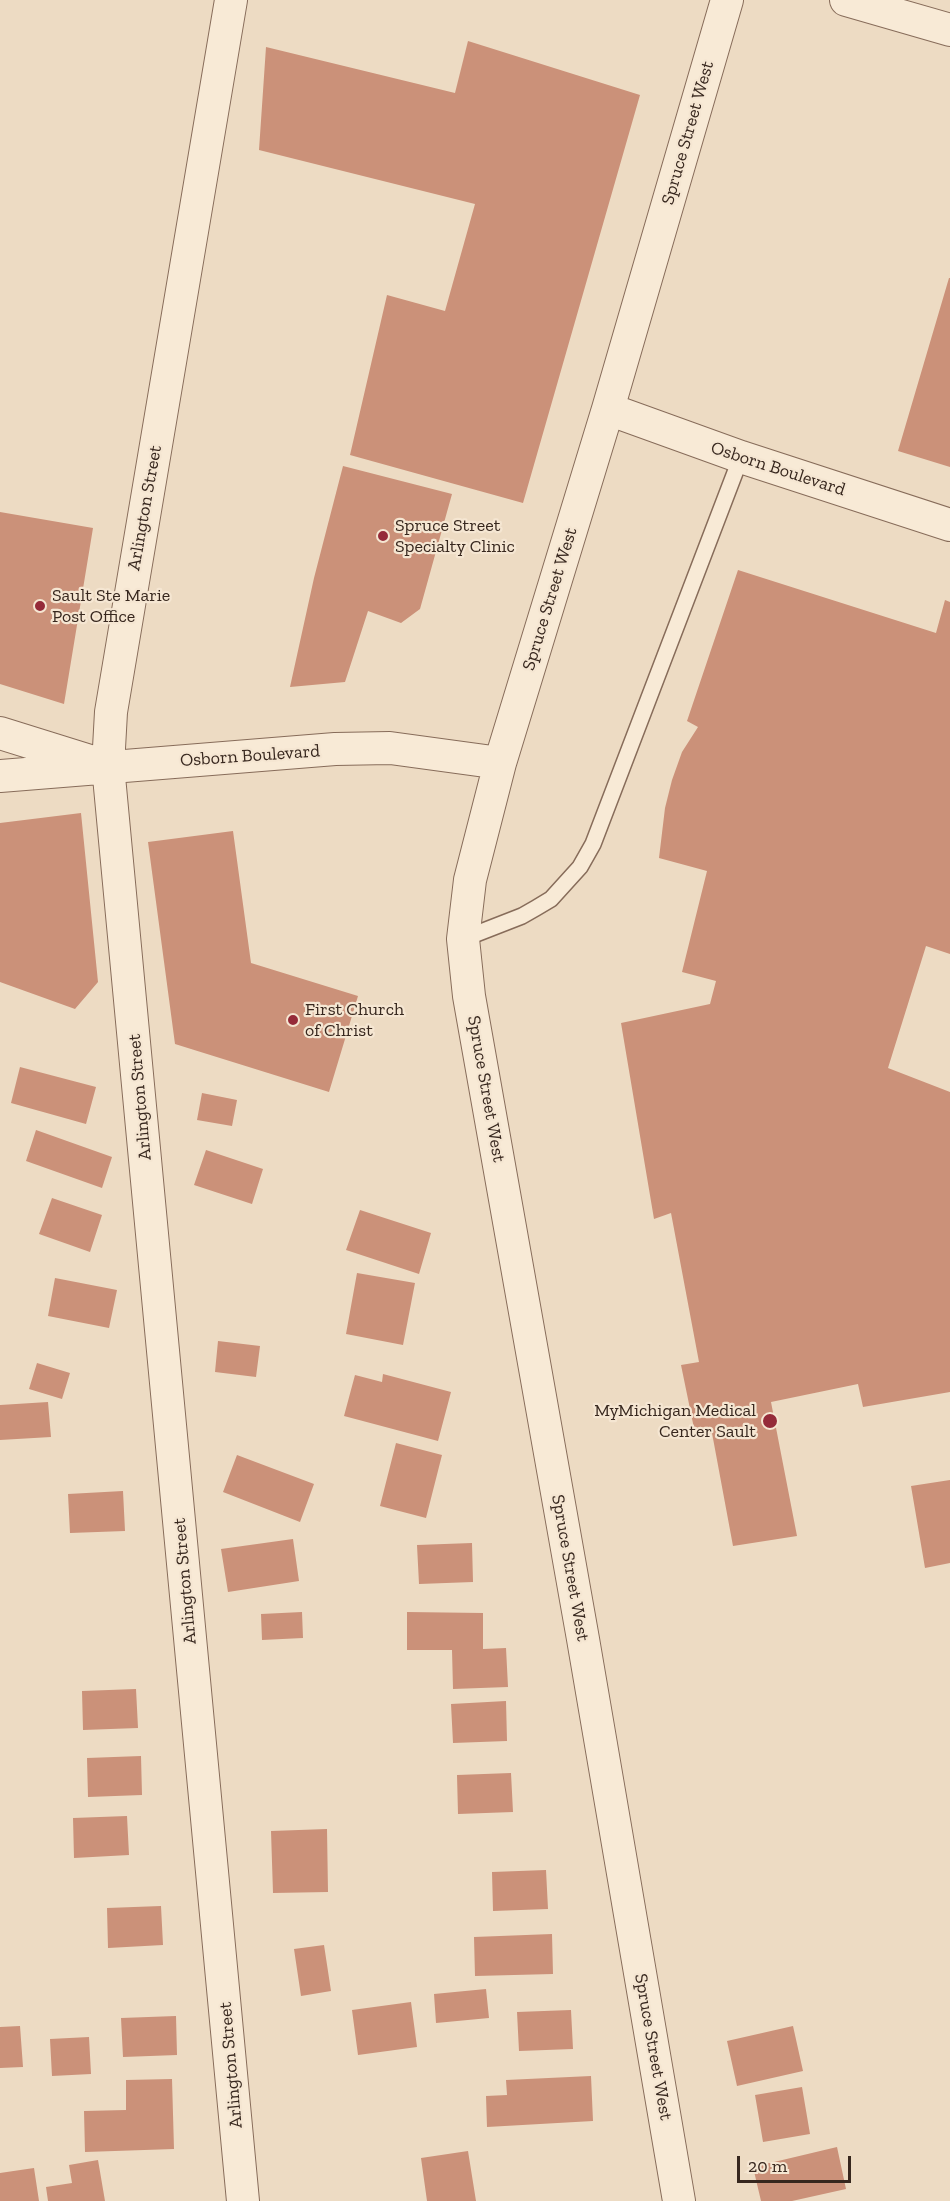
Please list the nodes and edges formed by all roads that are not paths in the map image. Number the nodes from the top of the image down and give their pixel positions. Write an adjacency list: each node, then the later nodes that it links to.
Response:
1 (231, 0): 10 (street, Arlington Street)
2 (727, 0): 5 (street, Spruce Street West)
3 (846, 0): 4 (street)
4 (950, 30)
5 (608, 409): 6 (street, Osborn Boulevard); 9 (street, Spruce Street West)
6 (741, 458): 7 (street, Osborn Boulevard); 12 (lane)
7 (950, 525)
8 (0, 733): 10 (street)
9 (500, 763): 10 (street, Osborn Boulevard); 12 (street, Spruce Street West)
10 (108, 766): 11 (street, Osborn Boulevard); 13 (street, Arlington Street)
11 (0, 776)
12 (463, 939): 14 (street, Spruce Street West)
13 (243, 2201)
14 (679, 2201)

